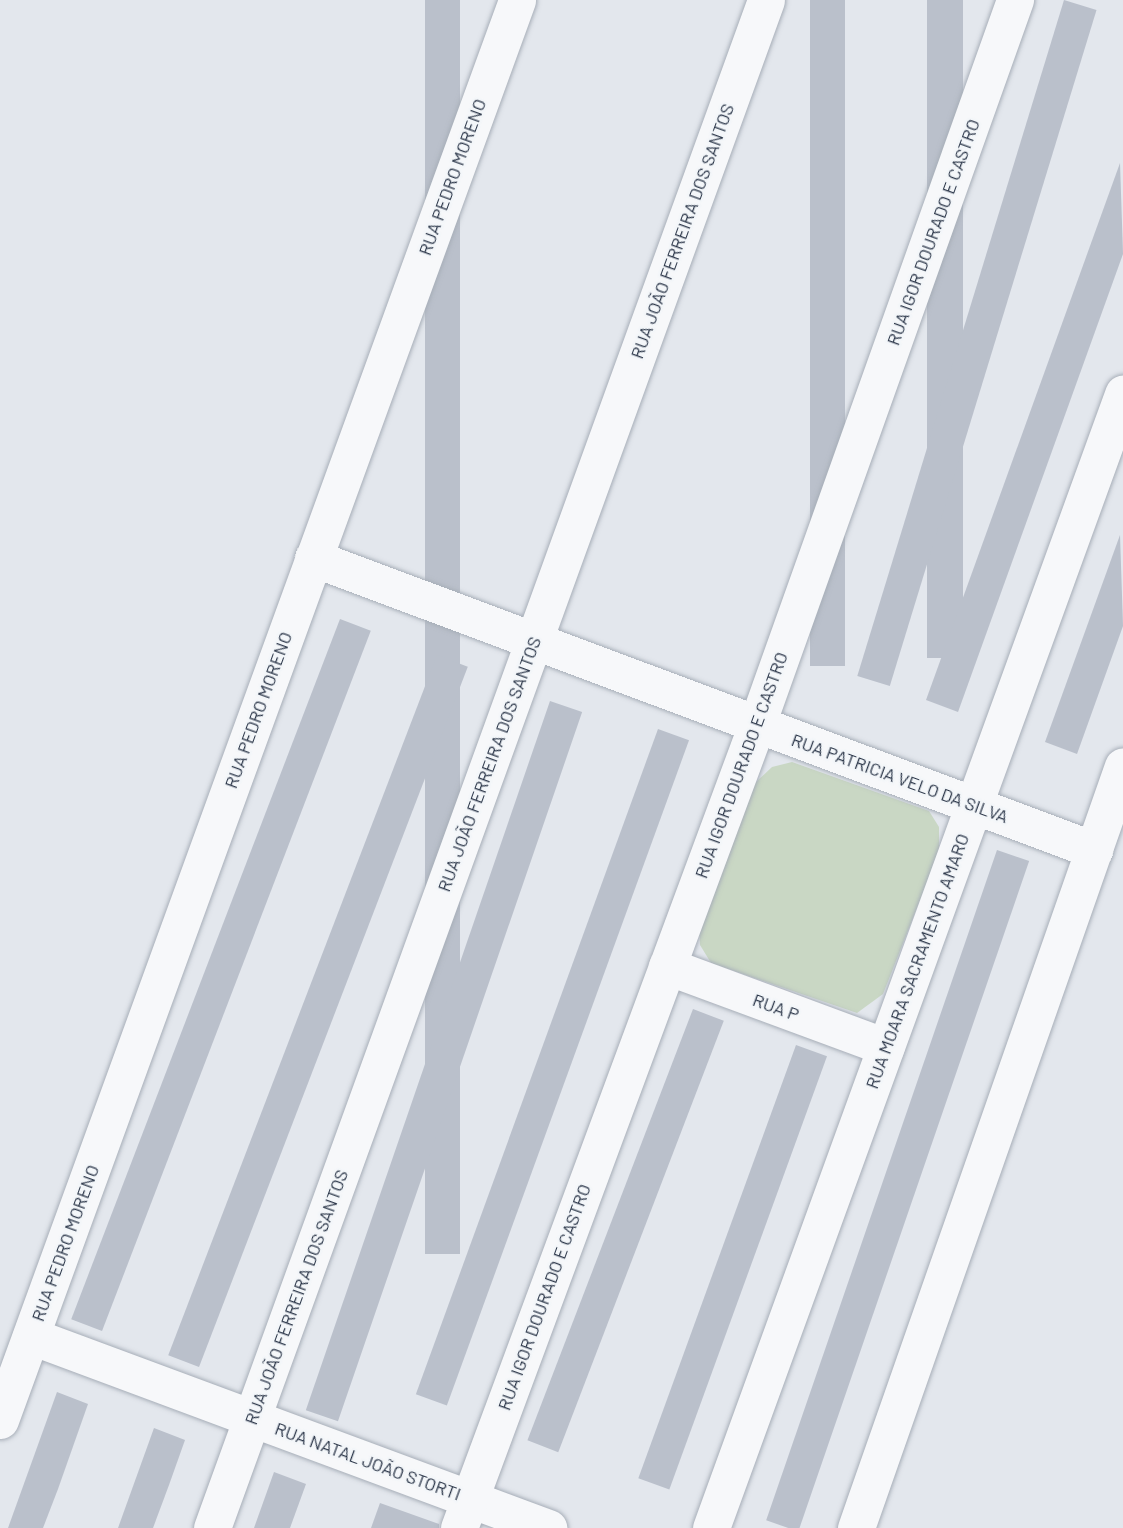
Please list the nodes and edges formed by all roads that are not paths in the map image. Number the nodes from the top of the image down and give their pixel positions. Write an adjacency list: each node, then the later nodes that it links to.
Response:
1 (517, 0): 5 (street, RUA PEDRO MORENO)
2 (766, 0): 6 (street, RUA JOÃO FERREIRA DOS SANTOS)
3 (1015, 0): 7 (street, RUA IGOR DOURADO E CASTRO)
4 (1123, 394): 9 (street, RUA MOARA SACRAMENTO AMARO)
5 (313, 558): 6 (street, RUA PATRICIA VELO DA SILVA); 13 (street, RUA PEDRO MORENO)
6 (534, 640): 7 (street, RUA PATRICIA VELO DA SILVA); 14 (street, RUA JOÃO FERREIRA DOS SANTOS)
7 (757, 724): 9 (street, RUA PATRICIA VELO DA SILVA); 11 (street, RUA IGOR DOURADO E CASTRO)
8 (1123, 766): 10 (street)
9 (974, 805): 10 (street, RUA PATRICIA VELO DA SILVA); 12 (street, RUA MOARA SACRAMENTO AMARO)
10 (1094, 850): 20 (street)
11 (667, 966): 12 (street, RUA P); 16 (street, RUA IGOR DOURADO E CASTRO)
12 (886, 1047): 19 (street, RUA MOARA SACRAMENTO AMARO)
13 (31, 1336): 14 (street, RUA NATAL JOÃO STORTI); 15 (street, RUA PEDRO MORENO)
14 (252, 1418): 16 (street, RUA NATAL JOÃO STORTI); 17 (street, RUA JOÃO FERREIRA DOS SANTOS)
15 (0, 1420)
16 (464, 1513): 18 (street, RUA NATAL JOÃO STORTI)
17 (212, 1528)
18 (548, 1528)
19 (711, 1528)
20 (856, 1528)

